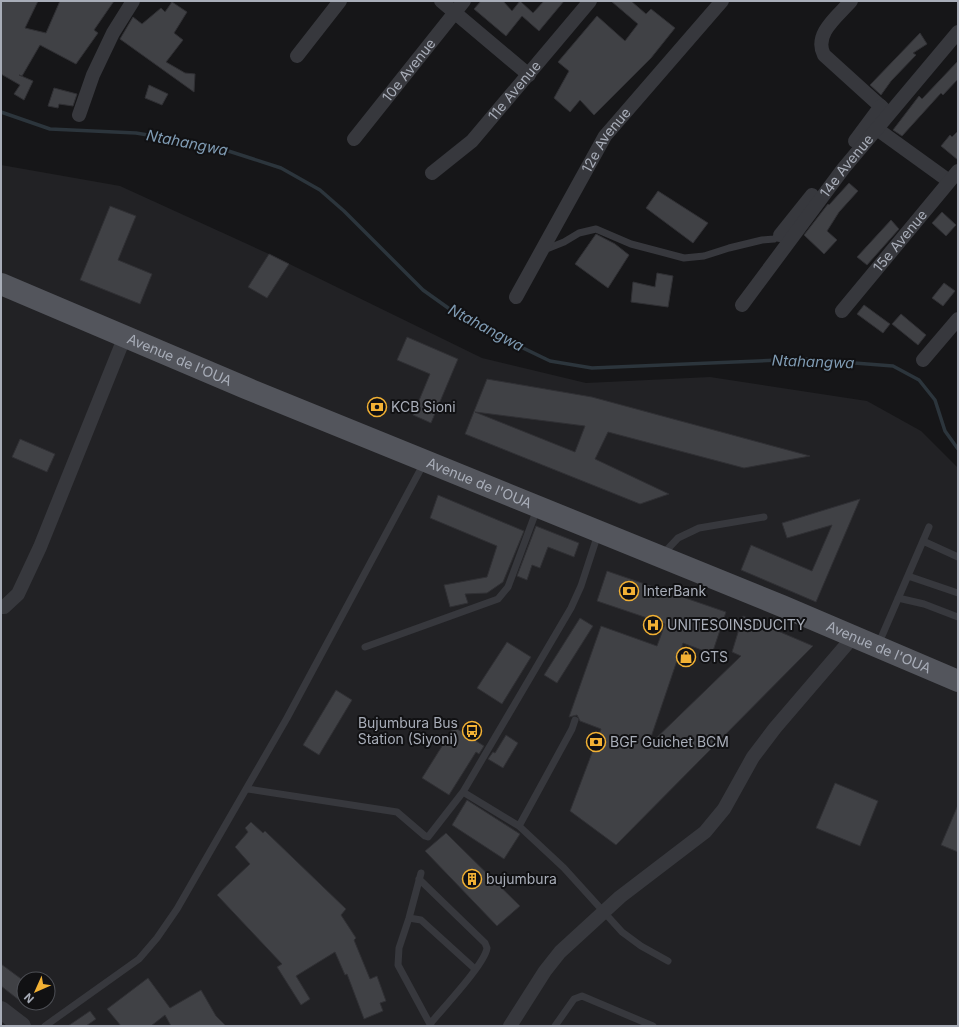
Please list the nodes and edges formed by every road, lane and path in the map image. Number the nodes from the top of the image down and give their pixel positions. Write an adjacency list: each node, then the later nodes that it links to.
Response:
1 (132, 1): 13 (street)
2 (340, 1): 10 (street)
3 (441, 1): 8 (street)
4 (464, 1): 8 (street, 10e Avenue)
5 (590, 1): 11 (street, 11e Avenue)
6 (722, 1): 19 (street, 12e Avenue)
7 (851, 1): 12 (street)
8 (454, 13): 11 (street); 15 (street, 10e Avenue)
9 (958, 32): 12 (street, 14e Avenue)
10 (297, 56)
11 (529, 75): 16 (street, 11e Avenue)
12 (885, 110): 14 (street, 14e Avenue); 18 (street)
13 (79, 115)
14 (877, 129): 17 (street); 22 (street, 14e Avenue)
15 (354, 139)
16 (432, 173)
17 (955, 175): 23 (street, 15e Avenue)
18 (780, 235): 19 (lane)
19 (542, 250): 21 (street, 12e Avenue)
20 (1, 284): 25 (main road, Avenue de l'OUA)
21 (516, 297)
22 (742, 305)
23 (842, 311)
24 (958, 319): 26 (street)
25 (126, 336): 27 (main road, Avenue de l'OUA); 38 (street)
26 (923, 360)
27 (425, 460): 28 (main road, Avenue de l'OUA); 45 (lane)
28 (538, 507): 31 (main road, Avenue de l'OUA); 41 (lane)
29 (764, 517): 33 (lane)
30 (929, 527): 32 (lane)
31 (599, 532): 33 (main road, Avenue de l'OUA); 46 (lane)
32 (923, 541): 34 (lane); 35 (lane)
33 (660, 557): 40 (main road, Avenue de l'OUA)
34 (958, 557)
35 (908, 576): 36 (lane); 37 (lane)
36 (958, 593)
37 (898, 598): 39 (lane); 42 (lane)
38 (1, 607)
39 (958, 617)
40 (853, 637): 42 (main road, Avenue de l'OUA); 48 (street)
41 (365, 647)
42 (877, 647): 43 (main road, Avenue de l'OUA)
43 (958, 681)
44 (574, 720): 47 (lane)
45 (248, 789): 46 (lane); 55 (lane)
46 (463, 792): 47 (lane)
47 (519, 826): 48 (lane)
48 (604, 912): 50 (lane); 56 (street)
49 (409, 918): 51 (lane); 51 (lane); 53 (lane)
50 (668, 961)
51 (475, 969): 53 (lane)
52 (1, 1010): 54 (street)
53 (430, 1025)
54 (22, 1026)
55 (45, 1026)
56 (510, 1026)
57 (555, 1026): 58 (lane)
58 (653, 1026)

